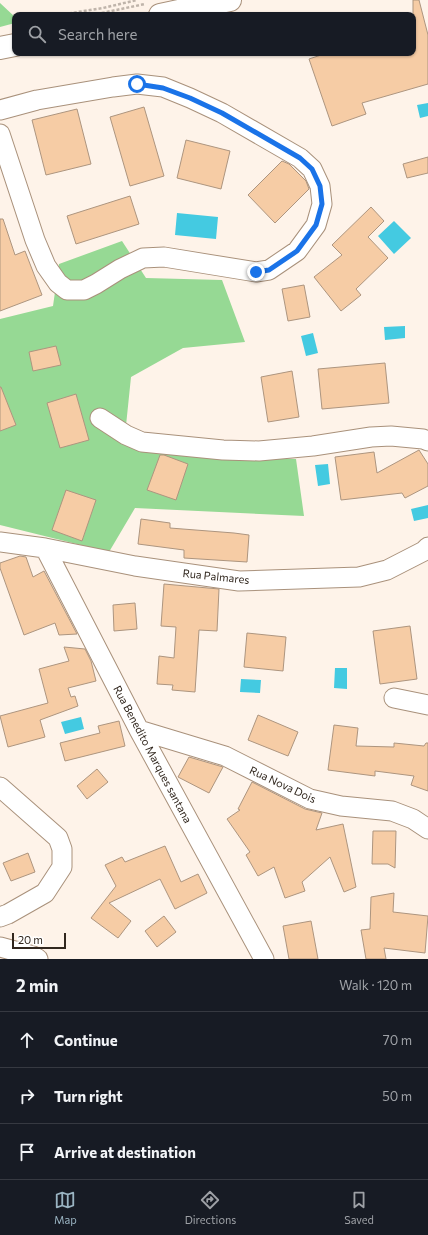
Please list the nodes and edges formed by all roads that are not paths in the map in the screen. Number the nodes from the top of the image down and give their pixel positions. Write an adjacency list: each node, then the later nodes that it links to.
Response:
1 (230, 0): 2 (main road)
2 (154, 9)
3 (12, 46): 4 (main road)
4 (0, 48)
5 (0, 110): 6 (street)
6 (0, 134)
7 (100, 418): 8 (street)
8 (428, 441)
9 (0, 542): 11 (street, Rua Palmares)
10 (428, 547): 11 (street, Rua Palmares)
11 (45, 548): 14 (street, Rua Benedito Marques santana)
12 (394, 698): 13 (street)
13 (428, 705)
14 (139, 730): 16 (street, Rua Nova Dois); 20 (street, Rua Benedito Marques santana)
15 (0, 787): 17 (street)
16 (428, 829)
17 (0, 917)
18 (0, 947): 19 (street)
19 (38, 959)
20 (264, 959)

